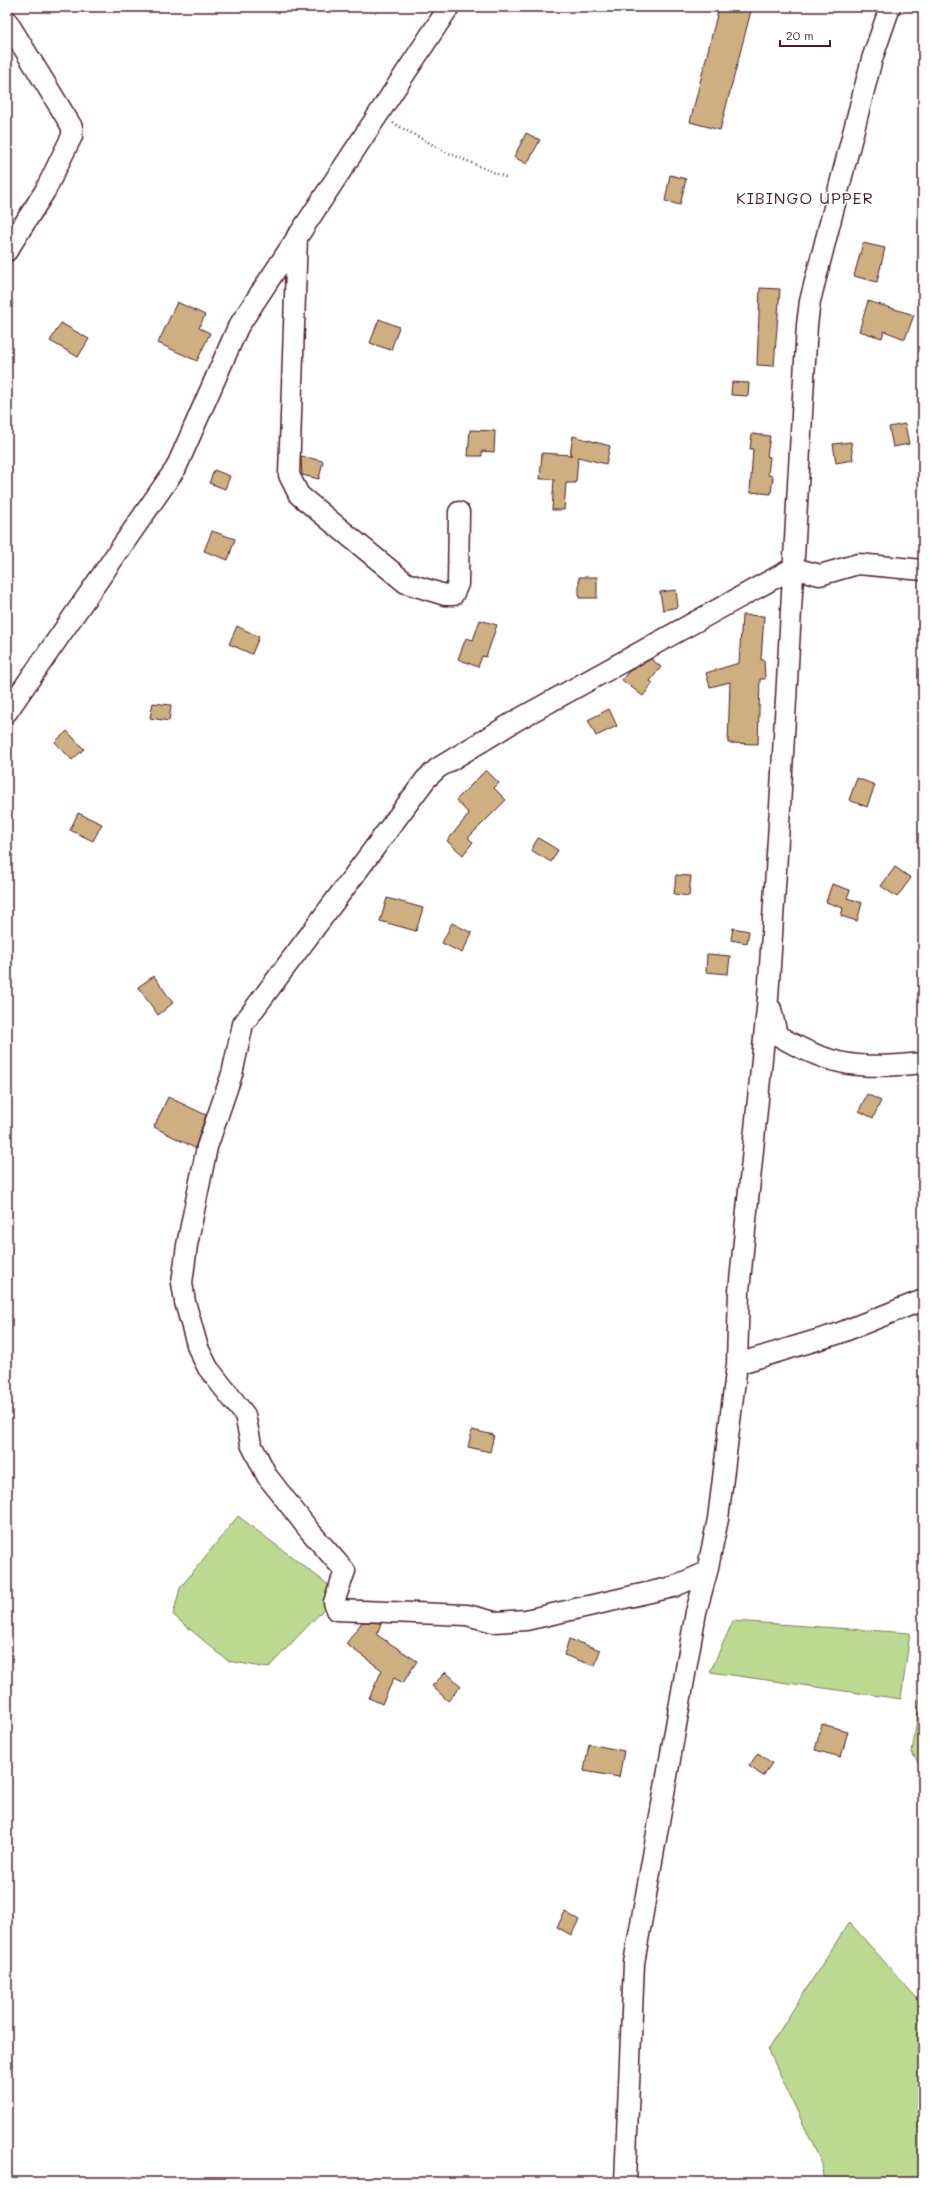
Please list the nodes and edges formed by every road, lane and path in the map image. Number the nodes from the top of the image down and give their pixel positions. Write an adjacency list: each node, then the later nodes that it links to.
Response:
1 (449, 7): 4 (street)
2 (890, 7): 9 (street)
3 (7, 21): 7 (street)
4 (378, 115): 5 (path); 6 (street)
5 (507, 178)
6 (297, 236): 8 (street); 11 (street)
7 (7, 251)
8 (459, 512)
9 (793, 568): 10 (street); 12 (street); 16 (street)
10 (923, 570)
11 (7, 712)
12 (768, 998): 13 (street); 15 (street)
13 (923, 1063)
14 (923, 1300): 15 (street)
15 (737, 1364): 16 (street)
16 (708, 1572): 17 (street)
17 (625, 2182)

